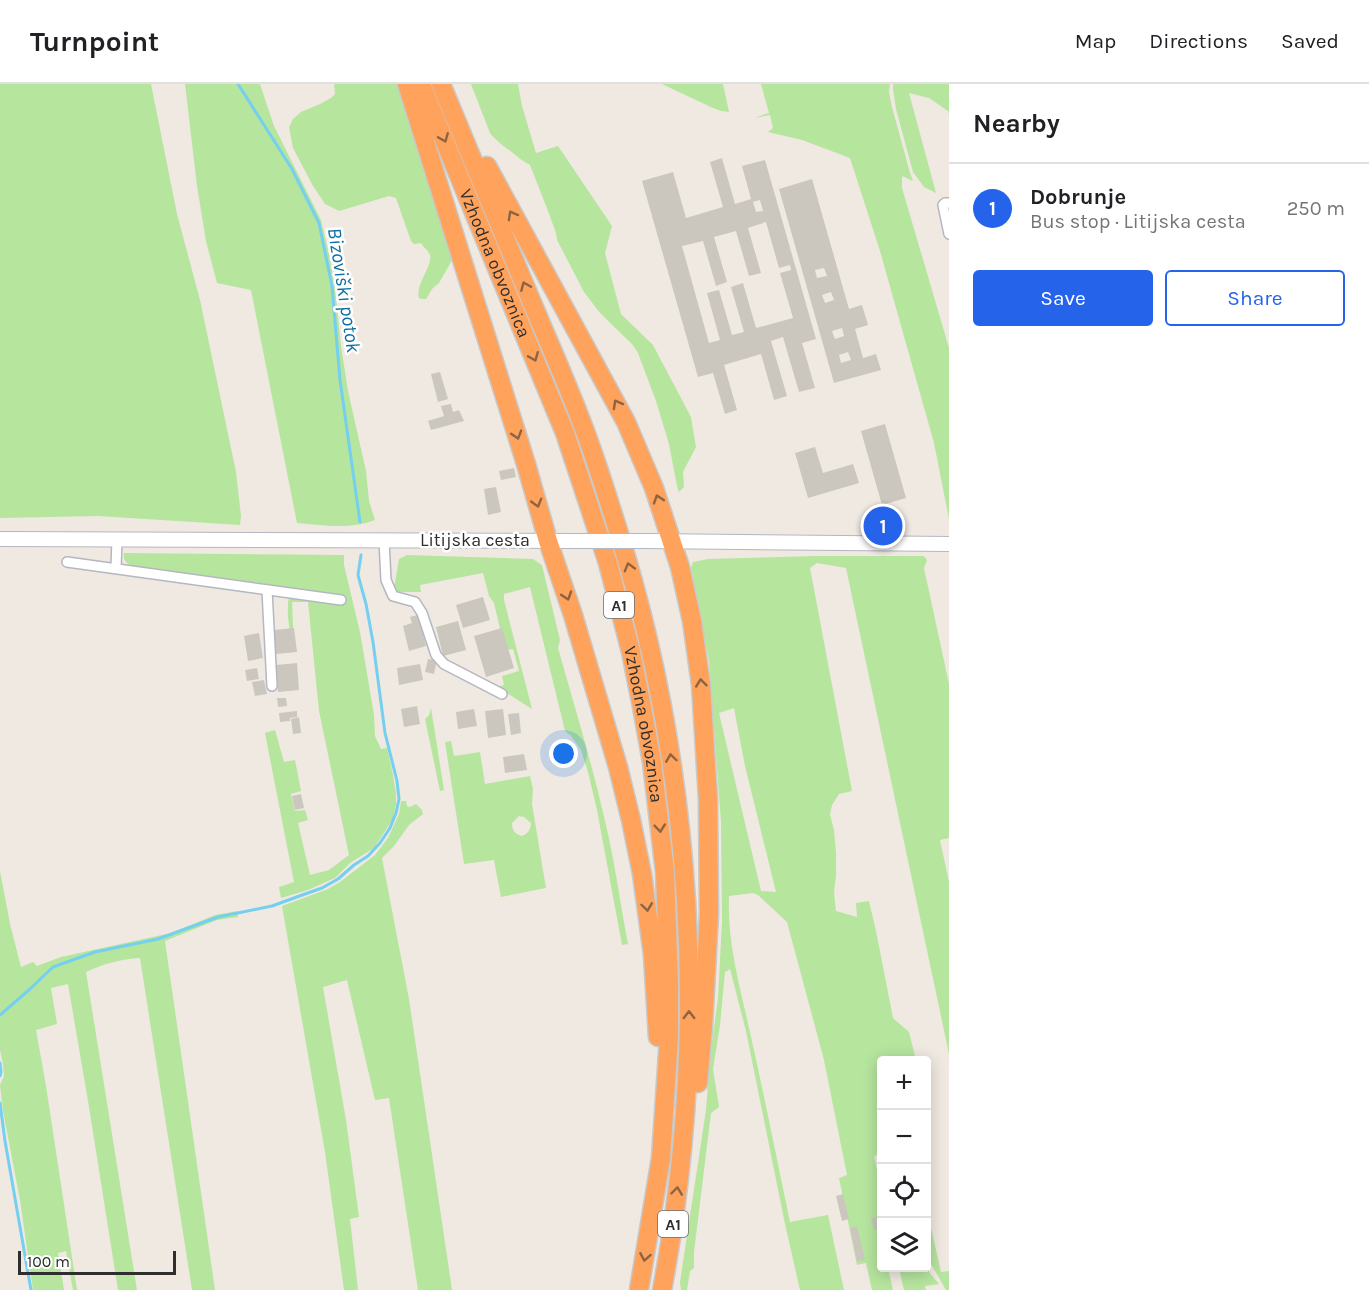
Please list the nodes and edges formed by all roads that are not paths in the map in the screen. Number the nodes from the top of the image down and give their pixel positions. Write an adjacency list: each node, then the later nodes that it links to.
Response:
1 (407, 84): 10 (highway, one-way to 10)
2 (421, 84): 20 (highway, Vzhodna obvoznica / A1, one-way to 20)
3 (441, 84): 19 (highway, Vzhodna obvoznica / A1, one-way to 3)
4 (445, 84): 11 (highway, one-way to 4)
5 (949, 203): 6 (street)
6 (949, 234)
7 (0, 539): 8 (main road, Litijska cesta)
8 (117, 539): 9 (main road, Litijska cesta); 14 (street)
9 (384, 540): 10 (main road, Litijska cesta); 18 (street)
10 (548, 541): 11 (main road, Litijska cesta, bridge); 20 (highway, one-way to 20)
11 (672, 541): 12 (main road, Litijska cesta); 19 (highway, one-way to 11)
12 (949, 544)
13 (67, 562): 14 (street)
14 (116, 568): 15 (street)
15 (267, 590): 16 (street); 17 (street)
16 (341, 600)
17 (272, 686)
18 (502, 694)
19 (681, 1157): 22 (highway, Vzhodna obvoznica / A1, one-way to 19)
20 (661, 1158): 21 (highway, Vzhodna obvoznica / A1, one-way to 21)
21 (639, 1290)
22 (662, 1290)

